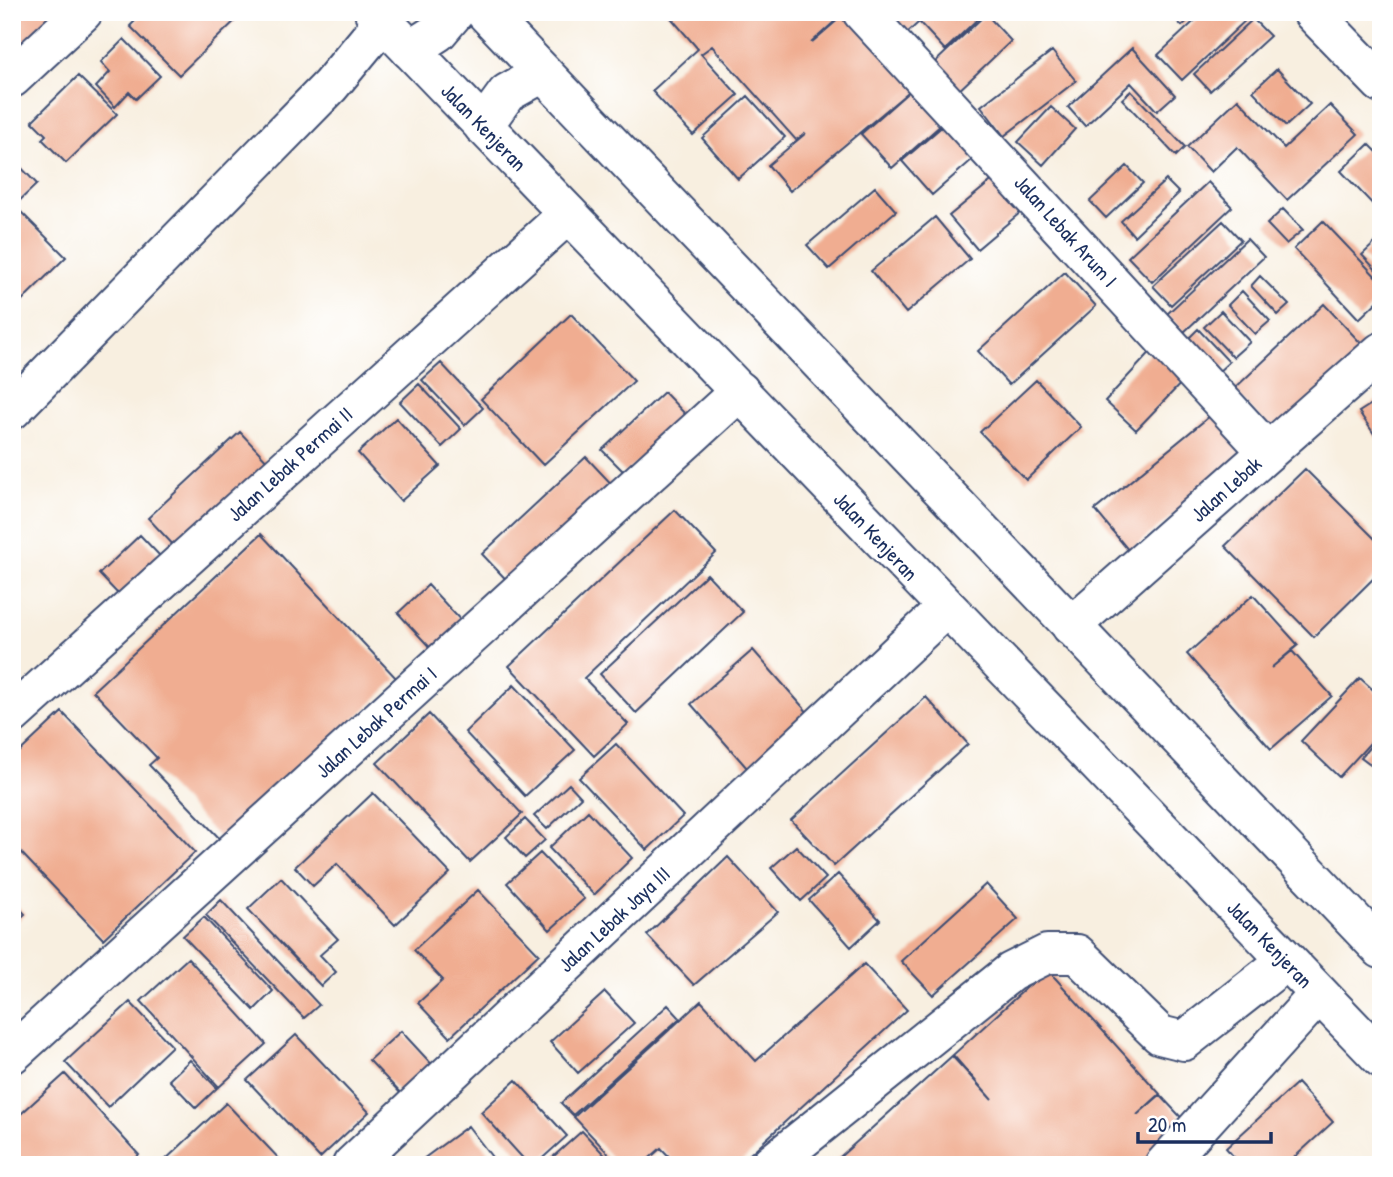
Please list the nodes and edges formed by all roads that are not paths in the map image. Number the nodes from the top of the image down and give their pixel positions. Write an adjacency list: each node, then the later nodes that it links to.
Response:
1 (83, 12): 9 (street)
2 (455, 12): 7 (street)
3 (485, 12): 8 (street)
4 (862, 12): 16 (street, Jalan Lebak Arum I)
5 (1312, 12): 10 (street)
6 (379, 17): 7 (street, Jalan Kenjeran); 15 (street)
7 (410, 50): 11 (street, Jalan Kenjeran)
8 (543, 73): 11 (street); 18 (street)
9 (12, 78)
10 (1381, 83)
11 (483, 126): 12 (street, Jalan Kenjeran)
12 (568, 214): 14 (street, Jalan Kenjeran); 19 (street, Jalan Lebak Permai II)
13 (1381, 352): 16 (street, Jalan Lebak)
14 (740, 391): 17 (street, Jalan Kenjeran); 23 (street, Jalan Lebak Permai I)
15 (12, 410)
16 (1268, 452): 18 (street, Jalan Lebak)
17 (945, 609): 21 (street, Jalan Kenjeran); 25 (street, Jalan Lebak Jaya III)
18 (1071, 626): 20 (street)
19 (12, 715)
20 (1381, 949)
21 (1286, 961): 22 (street, Jalan Kenjeran); 26 (street)
22 (1319, 994): 24 (street, Jalan Kenjeran); 27 (street)
23 (12, 1054)
24 (1381, 1058)
25 (352, 1165)
26 (770, 1165)
27 (1164, 1165)

